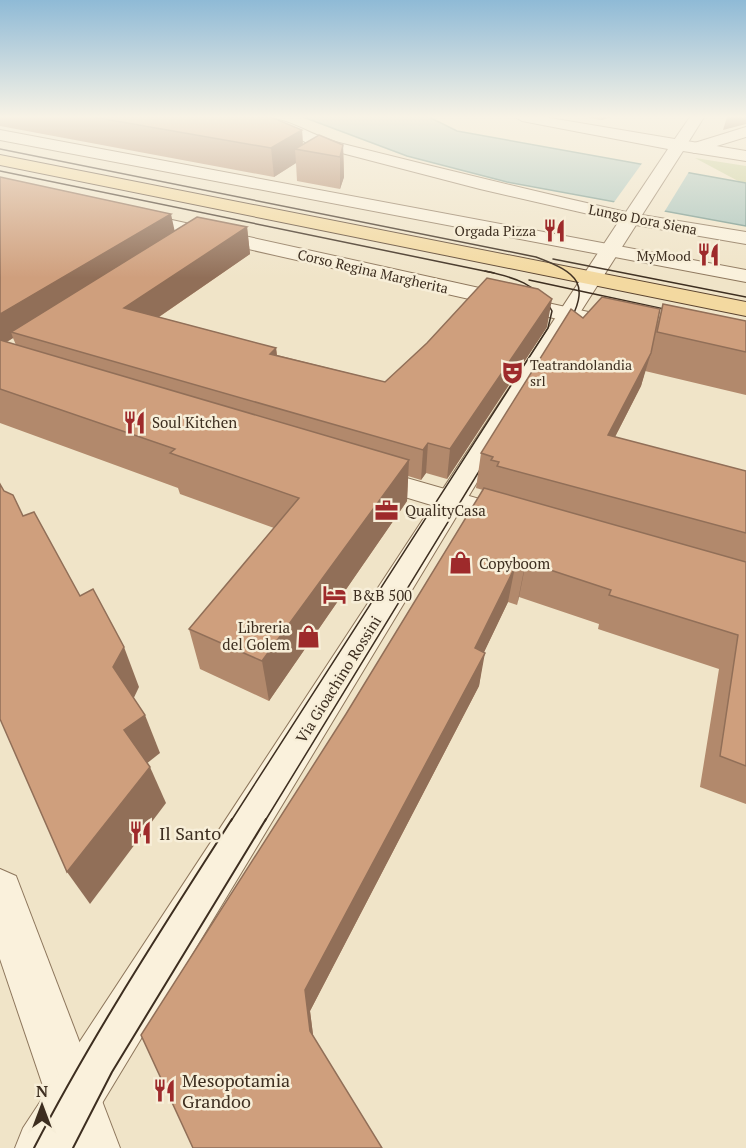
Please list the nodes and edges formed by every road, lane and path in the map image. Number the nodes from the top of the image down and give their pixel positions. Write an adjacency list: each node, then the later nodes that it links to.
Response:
1 (53, 171): 7 (main road)
2 (194, 171): 6 (street)
3 (440, 171): 9 (street, Lungo Dora Siena)
4 (664, 171): 9 (street, Via Gioachino Rossini)
5 (293, 175): 6 (street)
6 (275, 179): 7 (street); 13 (street)
7 (240, 208): 10 (street); 15 (main road)
8 (113, 213): 10 (street, Corso Regina Margherita)
9 (631, 214): 11 (street, Lungo Dora Siena); 13 (street, Via Gioachino Rossini)
10 (199, 232): 12 (street); 17 (street, Corso Regina Margherita)
11 (746, 238)
12 (172, 249)
13 (608, 250): 14 (street); 15 (street, Via Gioachino Rossini)
14 (746, 276)
15 (590, 278): 16 (main road); 17 (street, Via Gioachino Rossini)
16 (746, 309)
17 (567, 315): 18 (street, Corso Regina Margherita); 20 (street, Via Gioachino Rossini)
18 (625, 327)
19 (335, 466): 20 (street)
20 (449, 501): 21 (street); 23 (street, Via Gioachino Rossini)
21 (542, 527)
22 (0, 892): 23 (street)
23 (83, 1124): 24 (street, Via Gioachino Rossini)
24 (43, 1148)

